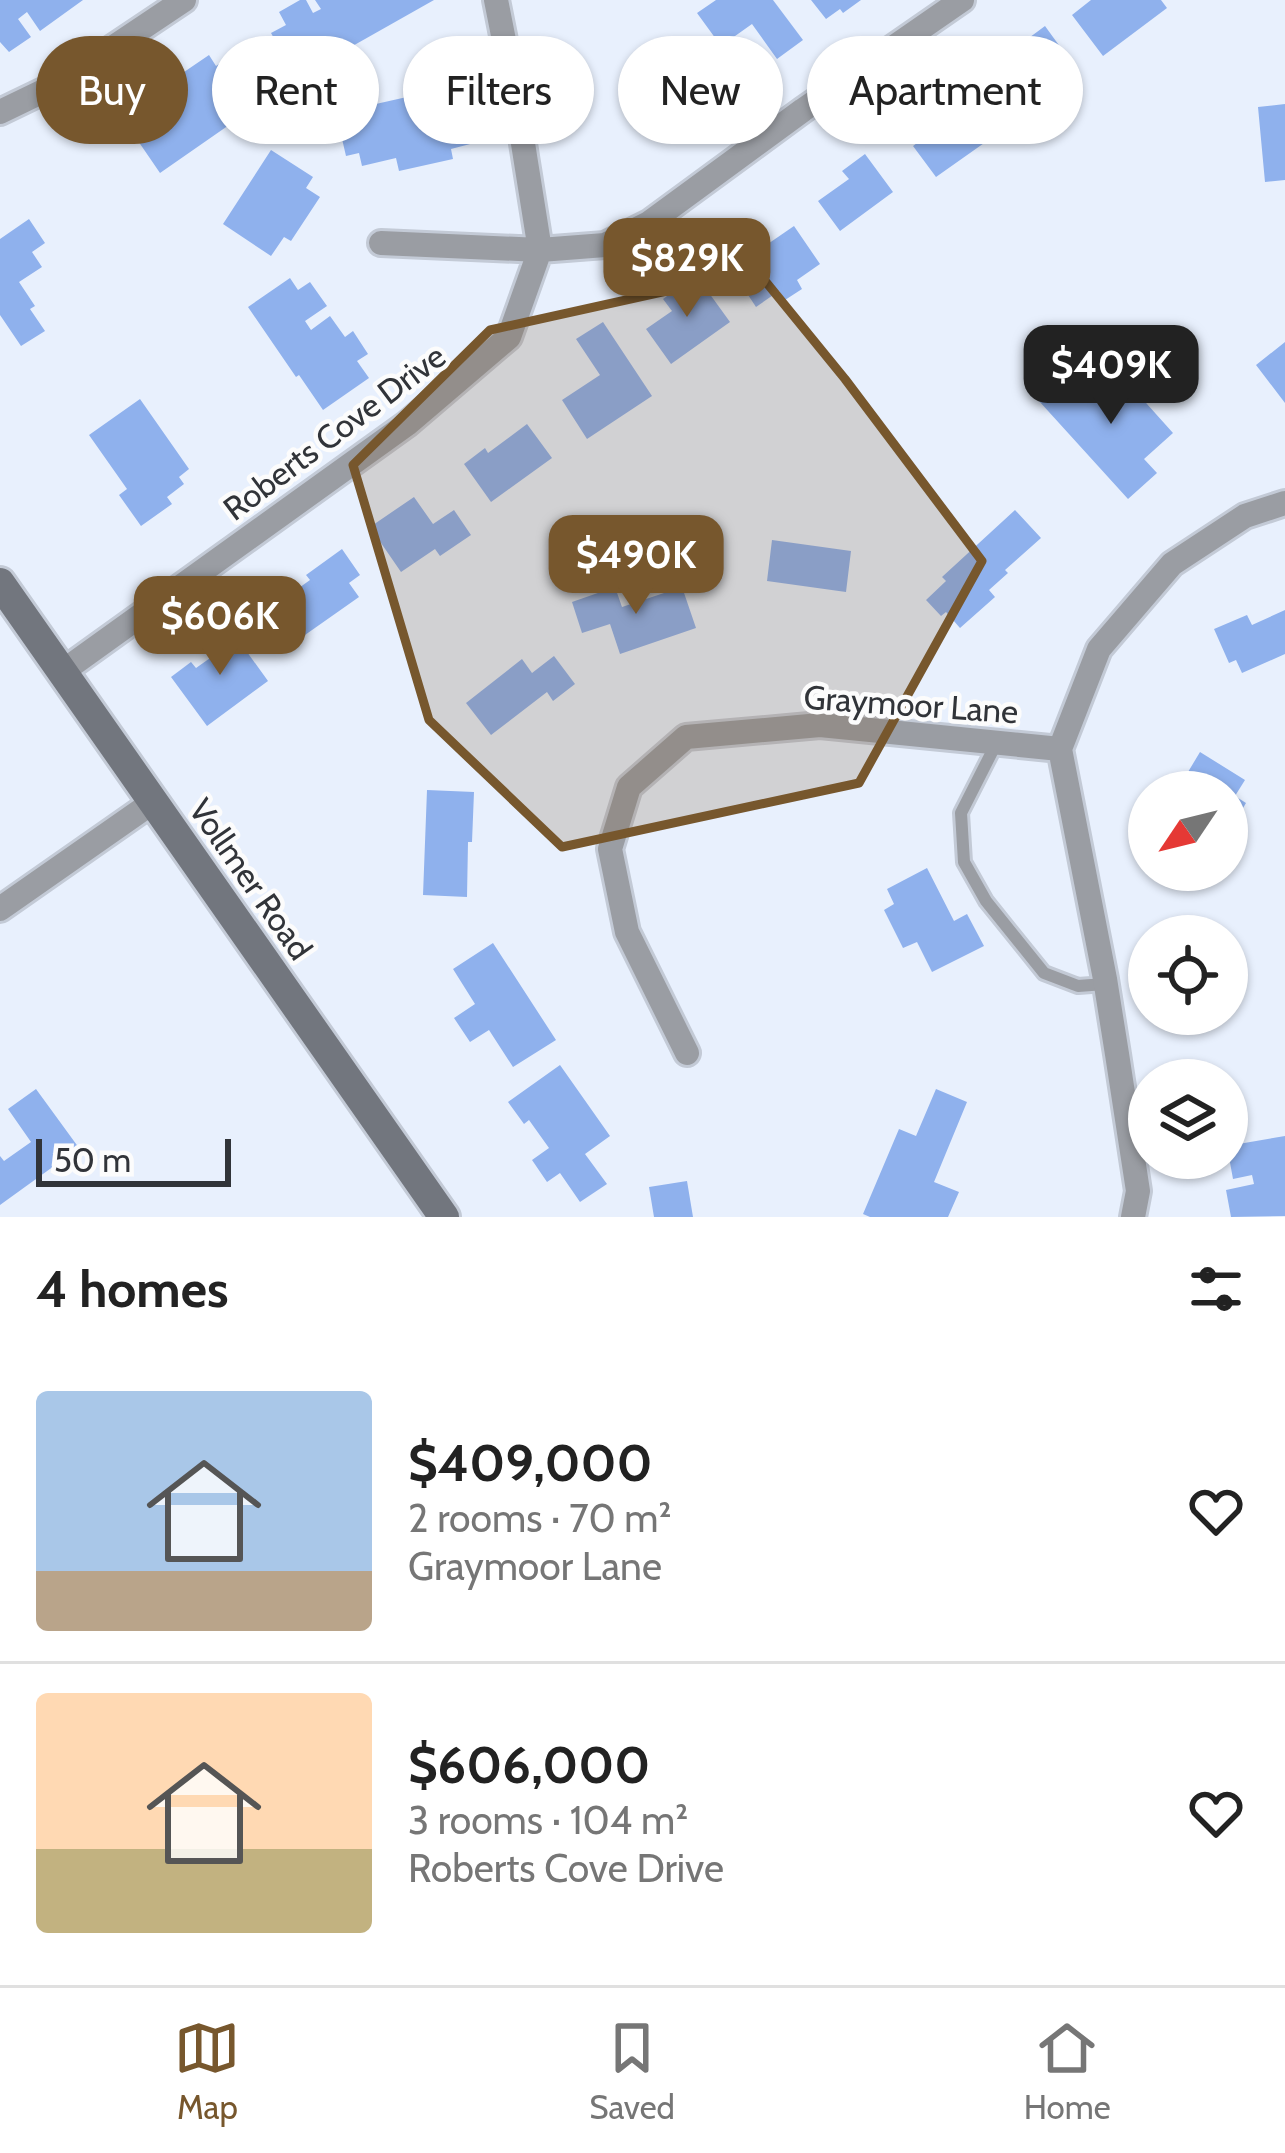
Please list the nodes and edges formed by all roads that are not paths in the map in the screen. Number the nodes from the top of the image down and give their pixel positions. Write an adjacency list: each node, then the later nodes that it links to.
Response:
1 (184, 0): 4 (street)
2 (496, 0): 6 (street, Roberts Cove Drive)
3 (962, 0): 6 (street)
4 (0, 112)
5 (381, 244): 6 (street)
6 (540, 250): 9 (street, Roberts Cove Drive)
7 (1285, 503): 11 (street, Graymoor Lane)
8 (0, 583): 9 (main road, Vollmer Road)
9 (62, 672): 12 (main road, Vollmer Road)
10 (996, 743): 11 (street, Graymoor Lane); 14 (lane); 15 (street, Graymoor Lane)
11 (1060, 749): 14 (street, Graymoor Lane)
12 (153, 802): 13 (street); 16 (main road, Vollmer Road)
13 (0, 909)
14 (1106, 984): 17 (street, Graymoor Lane)
15 (687, 1053)
16 (444, 1217)
17 (1133, 1217)

